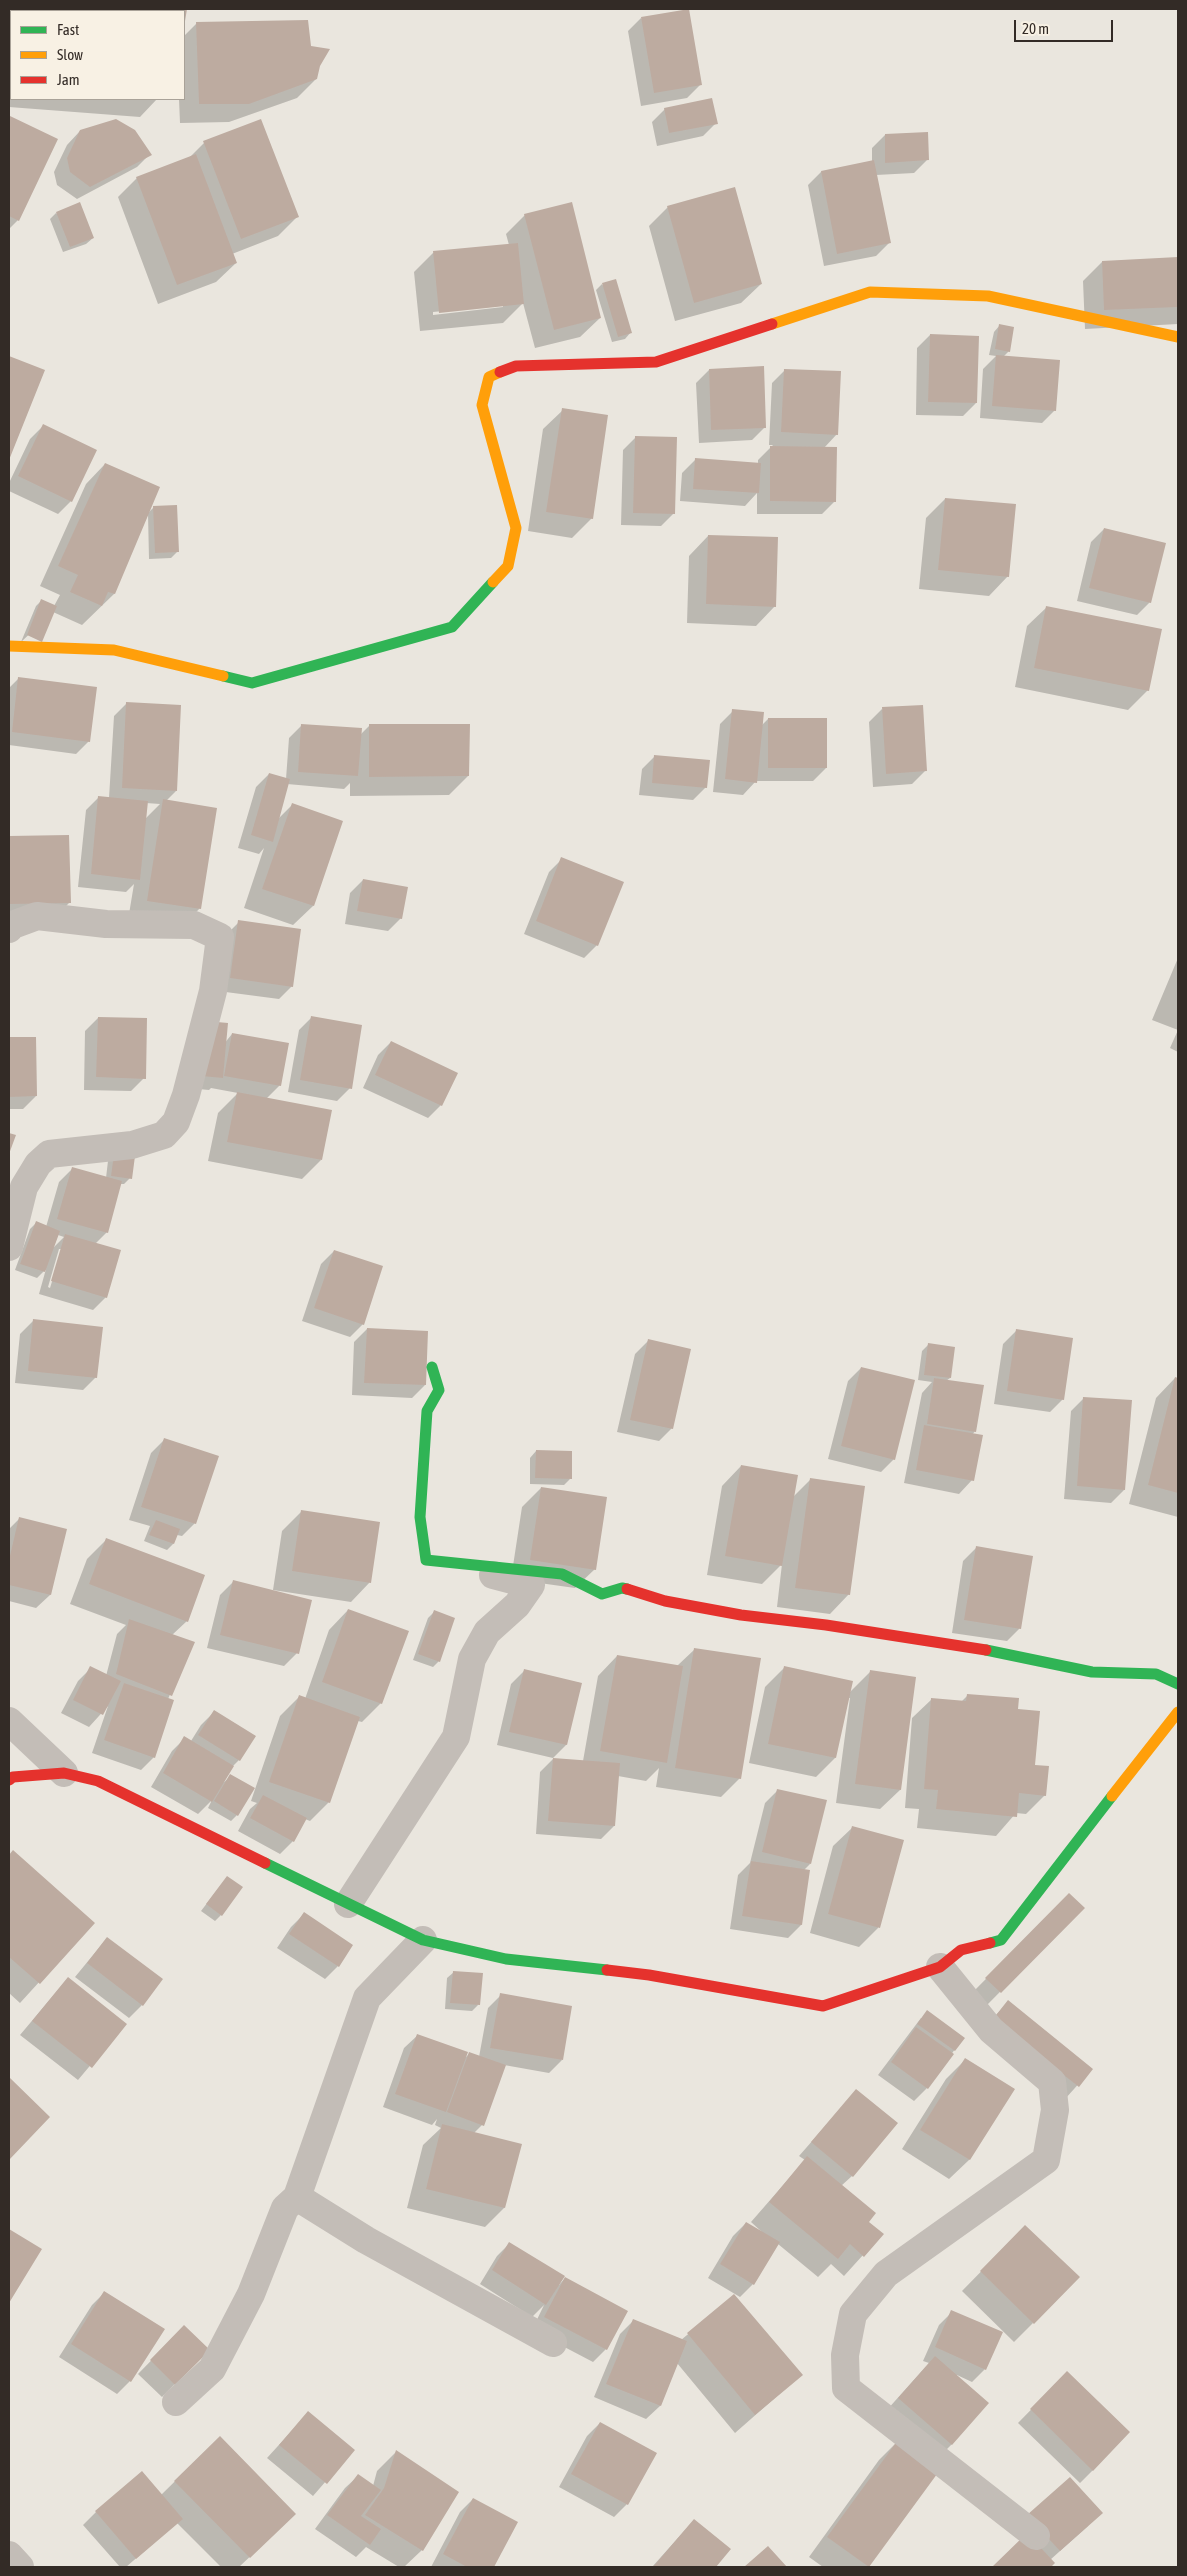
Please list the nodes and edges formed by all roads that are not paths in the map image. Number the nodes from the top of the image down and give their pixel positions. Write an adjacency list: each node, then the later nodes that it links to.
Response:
1 (1178, 337): 2 (street)
2 (9, 646)
3 (9, 929): 4 (street)
4 (9, 1247)
5 (432, 1367): 6 (street)
6 (426, 1560): 7 (street); 12 (street)
7 (1178, 1684)
8 (1178, 1712): 14 (street)
9 (9, 1721): 10 (street)
10 (64, 1774): 11 (street); 12 (street)
11 (9, 1780)
12 (348, 1904): 13 (street)
13 (423, 1940): 14 (street); 15 (street)
14 (940, 1967): 18 (street)
15 (297, 2197): 16 (street); 17 (street)
16 (553, 2343)
17 (176, 2402)
18 (1036, 2536)
19 (9, 2556): 20 (street)
20 (20, 2567)

